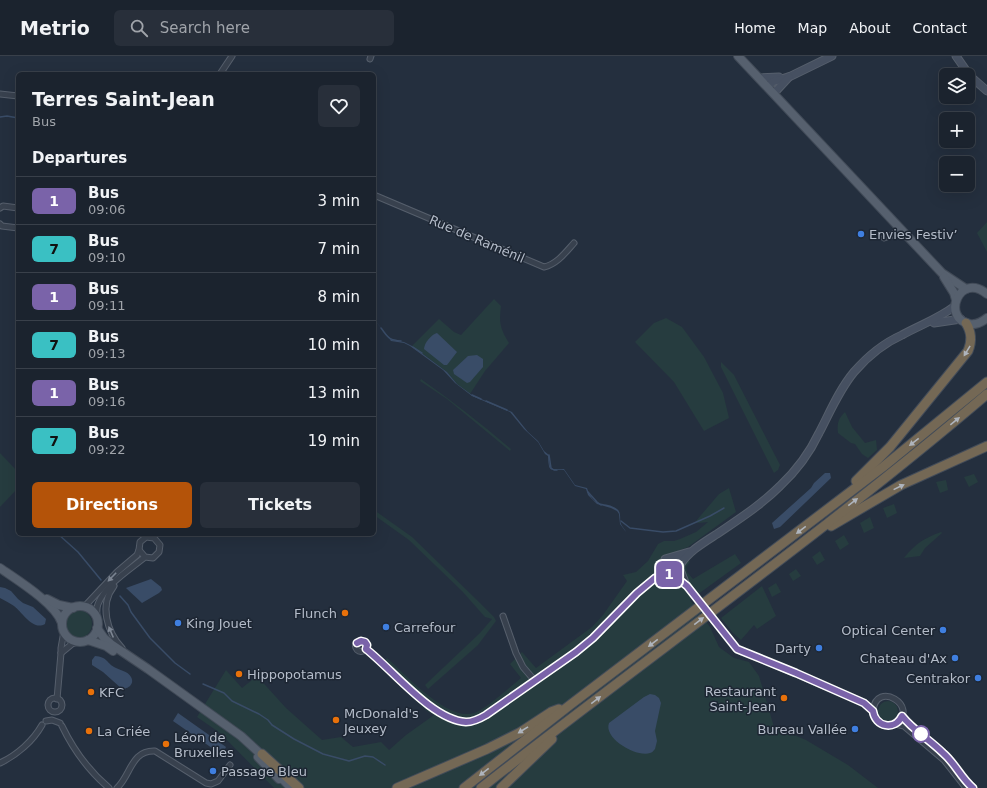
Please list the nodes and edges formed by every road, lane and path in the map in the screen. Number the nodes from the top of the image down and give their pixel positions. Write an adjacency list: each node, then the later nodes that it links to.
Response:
1 (232, 56): 5 (street)
2 (738, 56): 7 (main road)
3 (832, 56): 6 (street)
4 (956, 56): 9 (street)
5 (221, 72)
6 (791, 76): 7 (street); 8 (street); 11 (street)
7 (759, 78): 8 (main road)
8 (768, 88): 11 (main road)
9 (987, 91)
10 (0, 94): 12 (street)
11 (774, 94): 18 (main road)
12 (16, 96)
13 (376, 196): 20 (street, Rue de Raménil)
14 (0, 208): 15 (street)
15 (16, 208)
16 (0, 224): 17 (street)
17 (16, 228)
18 (901, 229): 19 (street); 21 (main road)
19 (884, 238)
20 (574, 243)
21 (942, 273): 22 (main road); 24 (main road)
22 (966, 289): 23 (main road); 24 (main road)
23 (987, 294)
24 (955, 303): 26 (main road); 27 (street)
25 (987, 318): 28 (main road)
26 (963, 321): 27 (street); 28 (main road); 35 (highway, one-way to 35)
27 (926, 324): 38 (street)
28 (979, 324): 29 (main road)
29 (987, 328)
30 (987, 382): 35 (highway, one-way to 35)
31 (987, 394): 36 (highway, one-way to 31)
32 (987, 446): 34 (highway)
33 (987, 451): 34 (highway)
34 (955, 462): 36 (highway, one-way to 34)
35 (832, 506): 65 (highway, one-way to 65)
36 (801, 543): 68 (highway, one-way to 36)
37 (139, 550): 39 (street); 39 (street); 50 (street, one-way to 50)
38 (692, 551): 40 (street); 41 (street)
39 (145, 557): 45 (street)
40 (674, 557): 41 (street); 42 (street)
41 (680, 566): 44 (street); 47 (street)
42 (663, 567): 44 (street); 46 (street)
43 (0, 568): 48 (main road)
44 (669, 574): 46 (street); 47 (street)
45 (120, 577): 54 (street); 60 (street, one-way to 45)
46 (655, 578): 61 (street)
47 (687, 586): 49 (street)
48 (37, 594): 51 (main road); 55 (main road)
49 (698, 598)
50 (84, 607): 51 (main road); 54 (main road)
51 (73, 608): 55 (main road)
52 (502, 616): 61 (street)
53 (714, 620): 64 (street)
54 (97, 624): 56 (main road); 60 (main road)
55 (63, 627): 57 (main road); 59 (street)
56 (88, 640): 57 (main road); 75 (main road)
57 (77, 642): 59 (street)
58 (366, 649): 61 (street)
59 (61, 653): 62 (street)
60 (148, 669): 70 (main road)
61 (535, 681)
62 (57, 699)
63 (876, 702): 64 (street); 66 (street); 67 (street)
64 (864, 703): 66 (street)
65 (570, 705): 78 (highway, one-way to 78); 79 (highway, one-way to 79)
66 (873, 711): 69 (street)
67 (902, 716): 69 (street); 83 (street)
68 (565, 724): 80 (highway); 81 (highway)
69 (895, 724): 82 (street)
70 (262, 754): 76 (main road); 77 (highway)
71 (0, 763): 73 (street)
72 (230, 765): 74 (street)
73 (109, 788)
74 (117, 788)
75 (286, 788)
76 (291, 788)
77 (299, 788)
78 (397, 788)
79 (464, 788)
80 (481, 788)
81 (501, 788)
82 (966, 788)
83 (973, 788)

